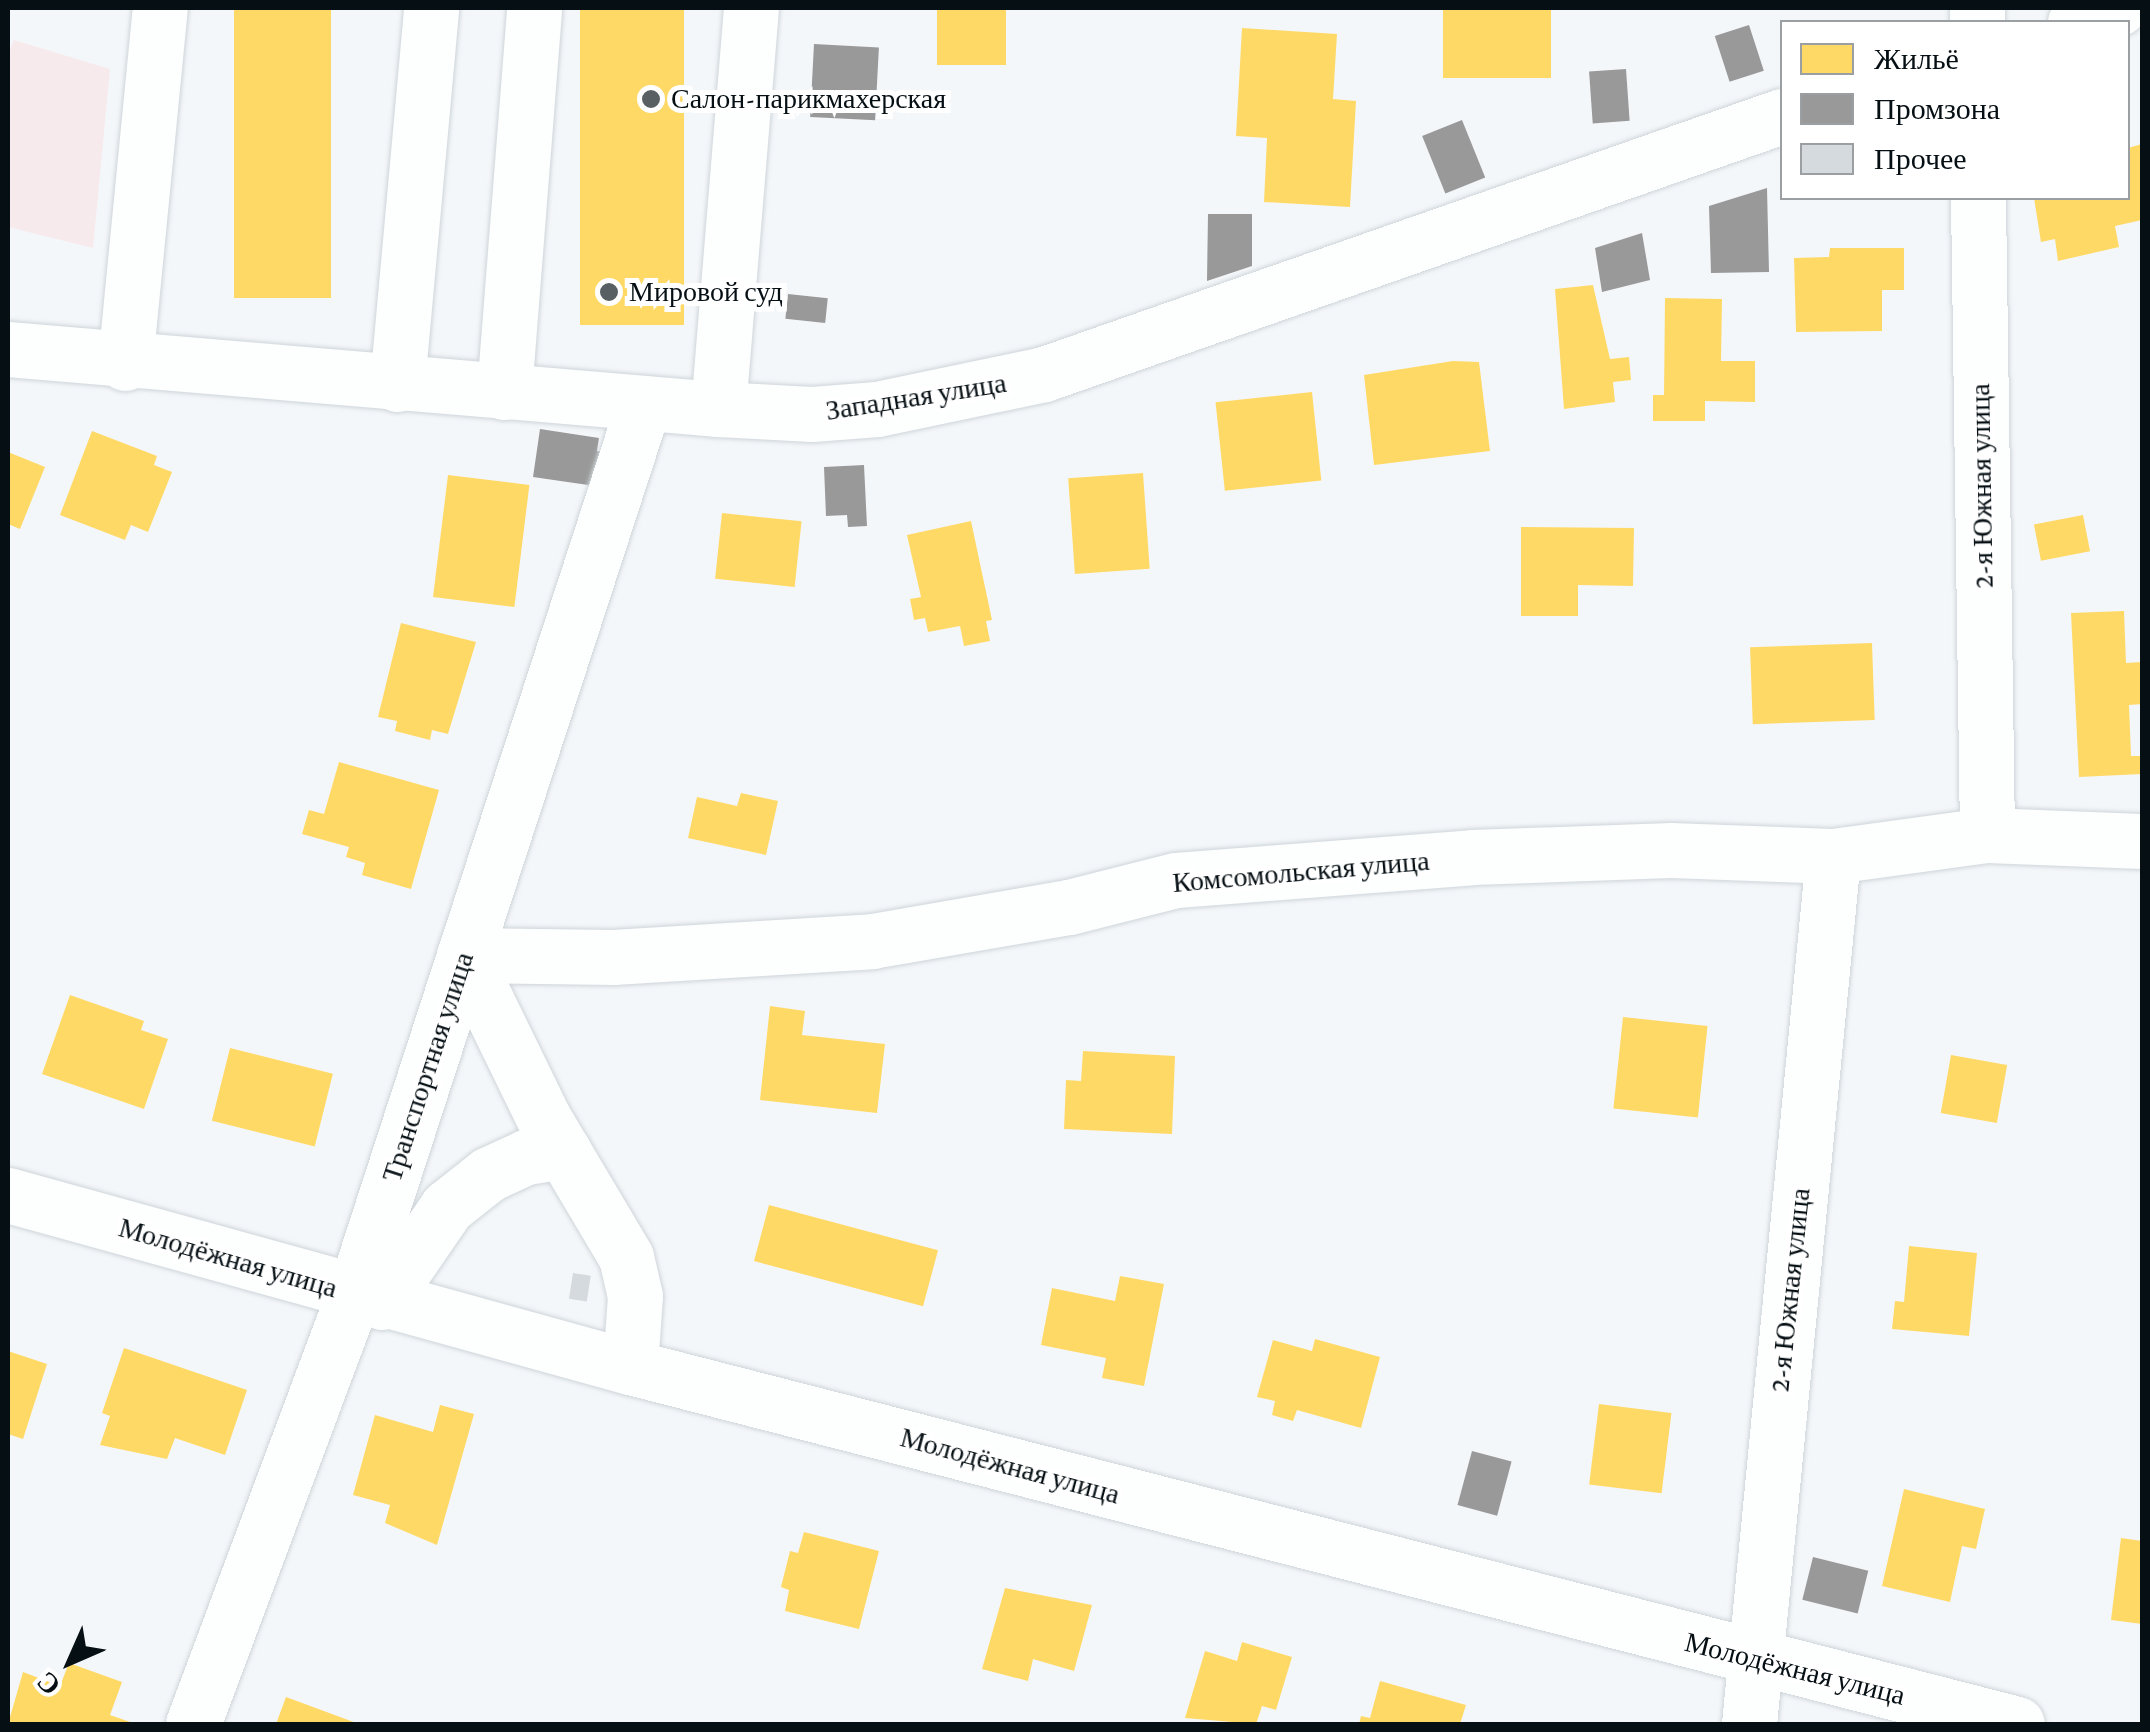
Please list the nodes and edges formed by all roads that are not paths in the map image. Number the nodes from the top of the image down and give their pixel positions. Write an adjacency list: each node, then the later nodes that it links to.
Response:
1 (160, 8): 10 (street)
2 (432, 8): 11 (street)
3 (534, 8): 12 (street)
4 (752, 8): 14 (street)
5 (2118, 8): 6 (street)
6 (2081, 20)
7 (1780, 117): 14 (street, Западная улица)
8 (1978, 200): 15 (street, 2-я Южная улица)
9 (8, 350): 10 (street, Западная улица)
10 (125, 363): 11 (street, Западная улица)
11 (398, 384): 12 (street, Западная улица)
12 (504, 392): 13 (street, Западная улица)
13 (644, 403): 14 (street, Западная улица); 18 (street, Транспортная улица)
14 (718, 409)
15 (1988, 835): 16 (street, Комсомольская улица); 17 (street, Комсомольская улица)
16 (2142, 840)
17 (1832, 856): 19 (street, Комсомольская улица); 26 (street, 2-я Южная улица)
18 (464, 954): 19 (street, Комсомольская улица); 20 (street); 24 (street, Транспортная улица)
19 (530, 956): 20 (street)
20 (525, 1070): 21 (street); 22 (street)
21 (564, 1151): 22 (street); 25 (street)
22 (489, 1174): 24 (street)
23 (8, 1194): 24 (street, Молодёжная улица)
24 (368, 1298): 25 (street, Молодёжная улица); 27 (street, Транспортная улица)
25 (630, 1368): 26 (street, Молодёжная улица)
26 (1756, 1659): 28 (street, 2-я Южная улица); 29 (street, Молодёжная улица)
27 (193, 1724)
28 (1749, 1724)
29 (2017, 1724)

